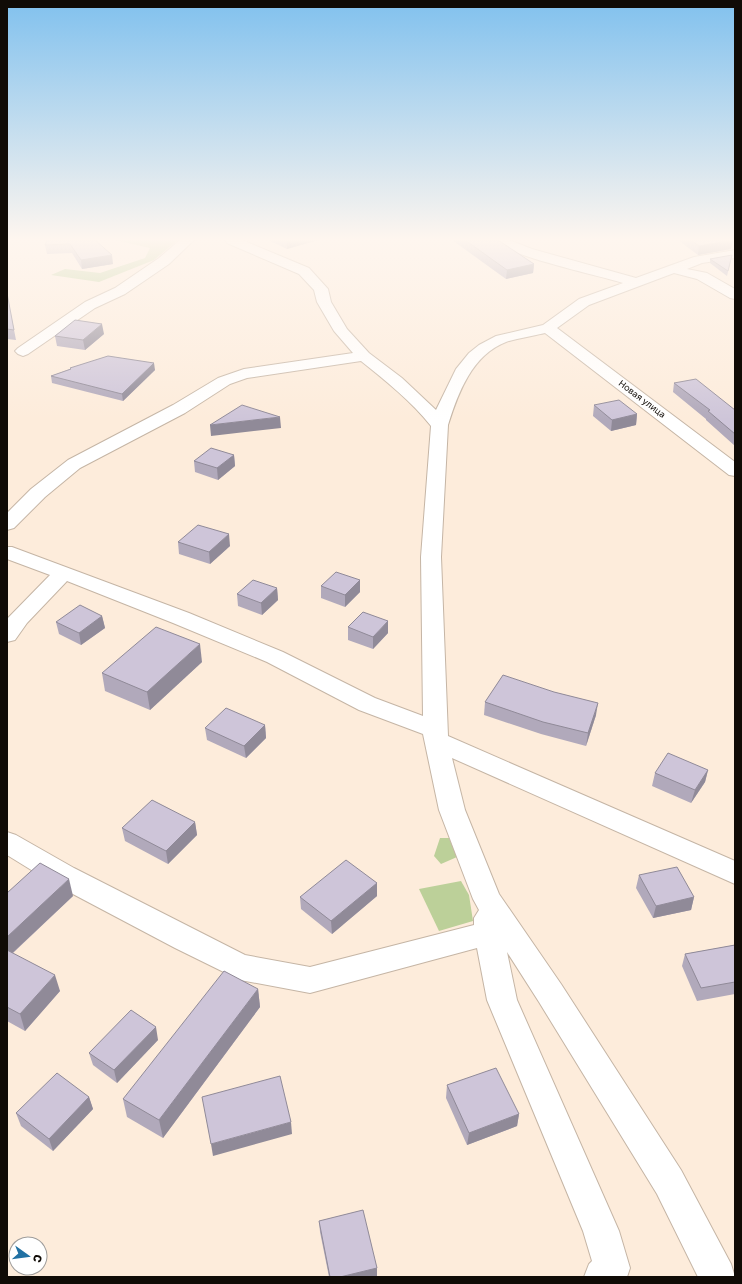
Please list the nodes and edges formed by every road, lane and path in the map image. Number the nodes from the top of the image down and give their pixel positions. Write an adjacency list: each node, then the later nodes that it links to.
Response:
1 (101, 300): 5 (street)
2 (324, 300): 6 (street)
3 (589, 300): 4 (street)
4 (548, 328): 7 (street); 8 (street, Новая улица)
5 (23, 351)
6 (364, 356): 7 (street); 9 (street)
7 (440, 425): 13 (street)
8 (735, 471)
9 (7, 524)
10 (7, 553): 11 (street)
11 (64, 573): 12 (street); 13 (street)
12 (7, 635)
13 (436, 735): 15 (street); 16 (street)
14 (7, 842): 17 (street)
15 (735, 873)
16 (487, 899): 17 (street); 19 (street)
17 (488, 933): 18 (street)
18 (602, 1277)
19 (718, 1277)

